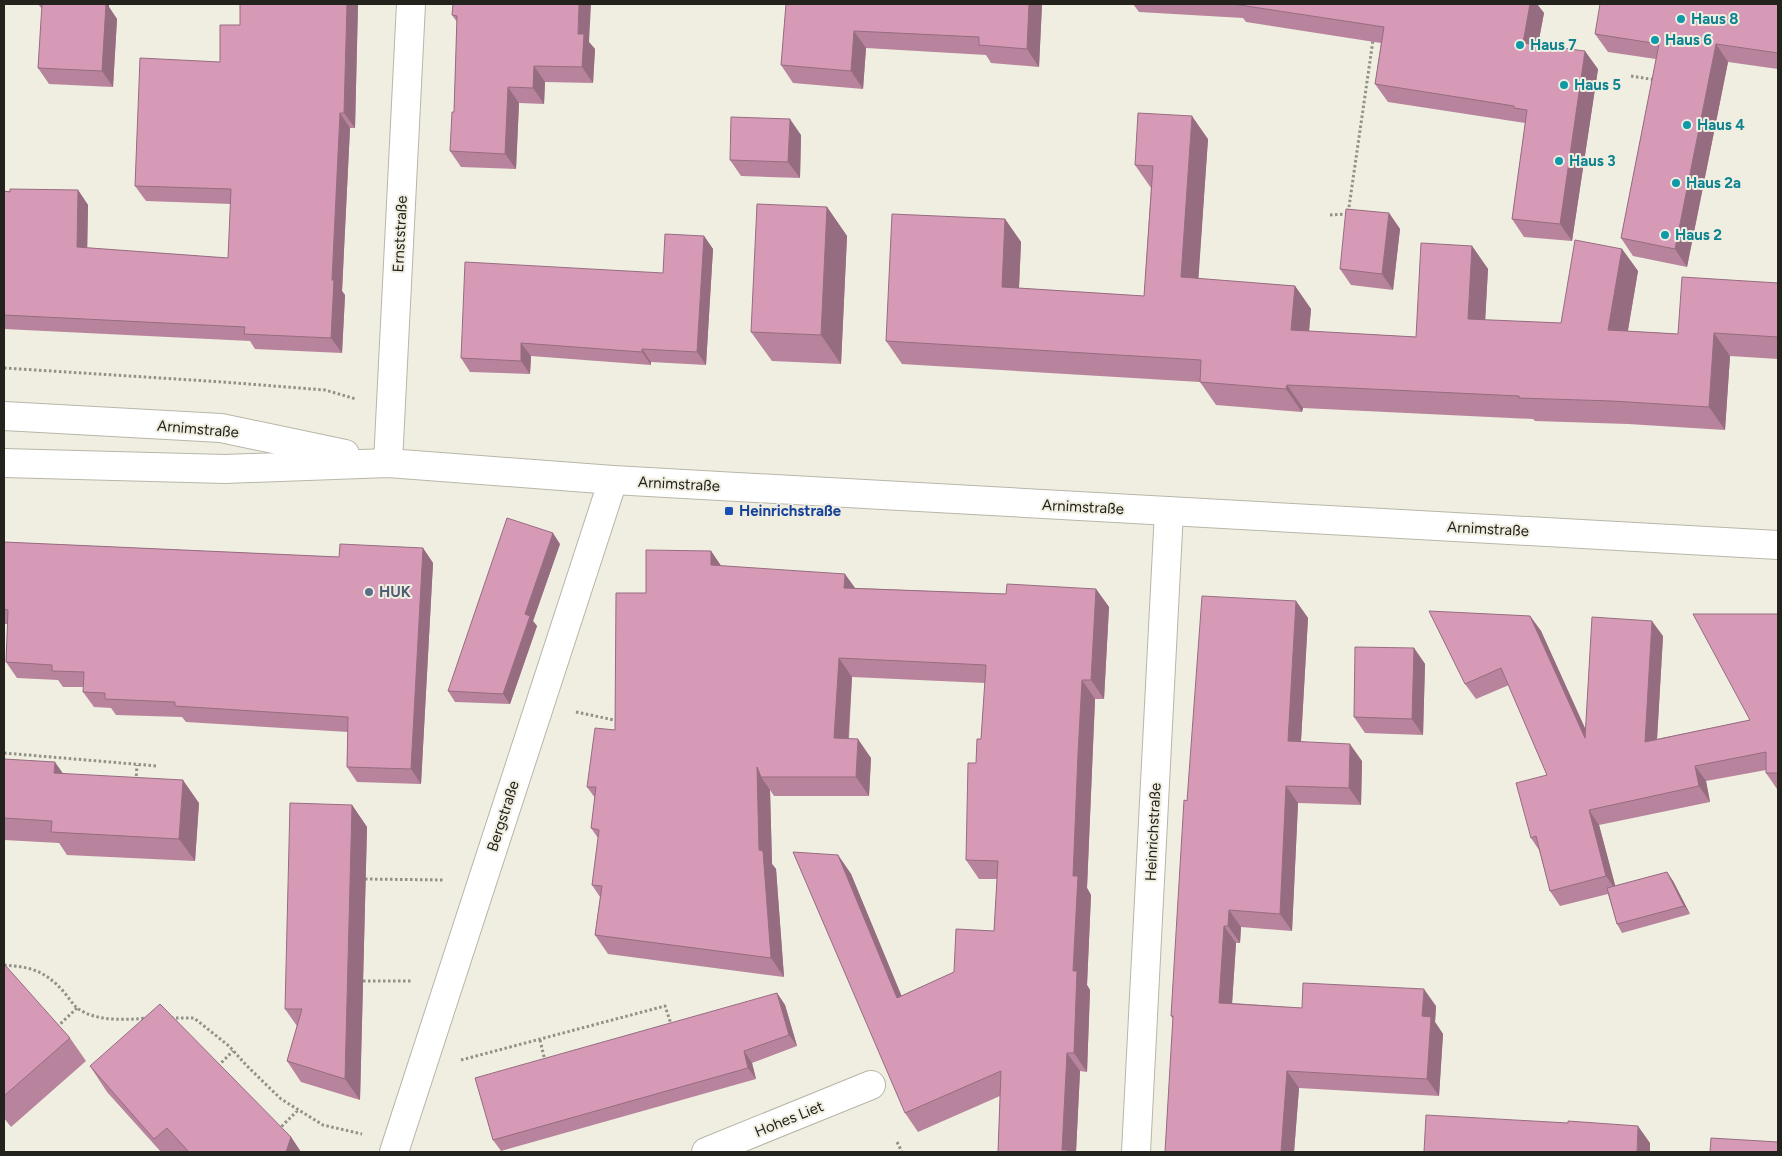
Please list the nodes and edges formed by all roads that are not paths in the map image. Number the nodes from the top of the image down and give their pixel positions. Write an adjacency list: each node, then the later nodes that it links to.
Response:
1 (411, 4): 3 (main road, Ernststraße)
2 (4, 416): 3 (main road, Arnimstraße)
3 (388, 463): 4 (main road, Arnimstraße); 5 (main road, Arnimstraße)
4 (4, 464)
5 (613, 480): 6 (main road, Arnimstraße); 9 (main road, Bergstraße)
6 (1169, 511): 7 (main road, Arnimstraße); 11 (main road, Heinrichstraße)
7 (1778, 545)
8 (871, 1085): 10 (main road, Hohes Liet)
9 (394, 1152)
10 (706, 1152)
11 (1136, 1152)

